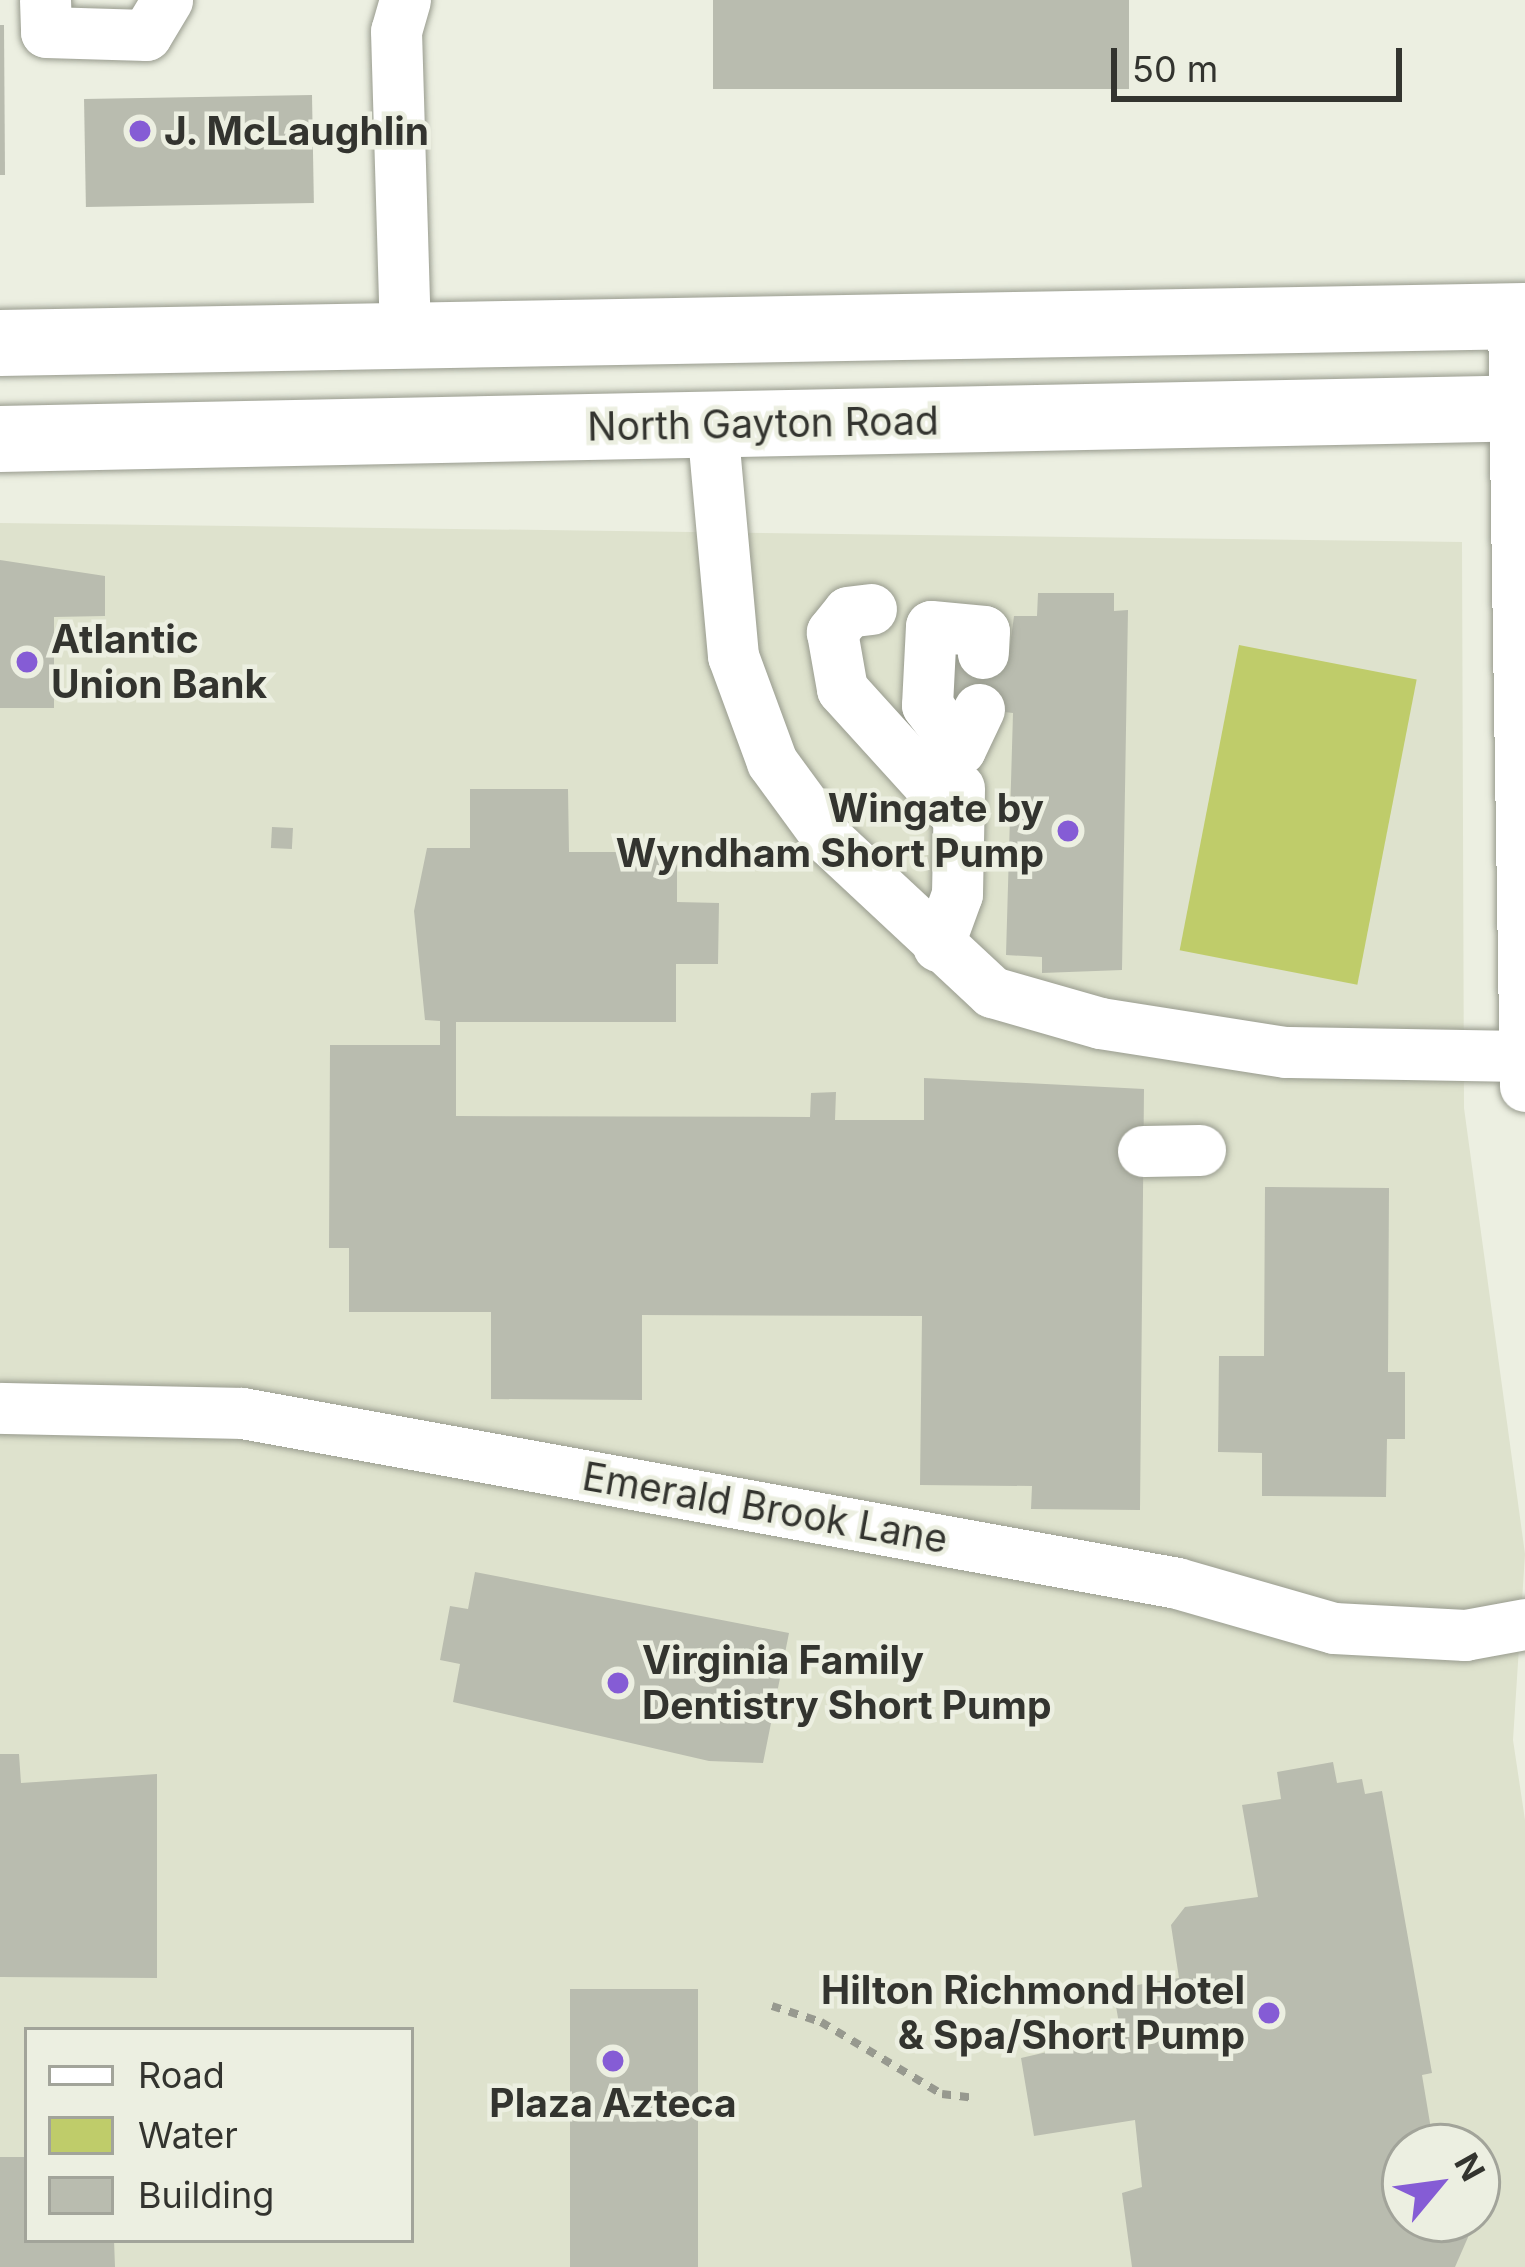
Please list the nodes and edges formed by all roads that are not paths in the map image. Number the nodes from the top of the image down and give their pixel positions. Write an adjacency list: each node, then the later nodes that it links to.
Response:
1 (45, 0): 2 (street)
2 (167, 0)
3 (405, 0): 5 (street)
4 (1519, 317): 5 (main road); 7 (street)
5 (405, 334): 6 (main road)
6 (0, 343)
7 (1519, 408): 8 (main road, North Gayton Road); 14 (street)
8 (712, 425): 9 (main road, North Gayton Road); 13 (street)
9 (0, 439)
10 (871, 609): 12 (street)
11 (983, 653): 12 (street)
12 (959, 818): 13 (street)
13 (938, 946): 14 (street)
14 (1524, 1066)
15 (1200, 1150): 16 (street)
16 (1143, 1151)
17 (0, 1408): 18 (street, Emerald Brook Lane)
18 (1525, 1624)

